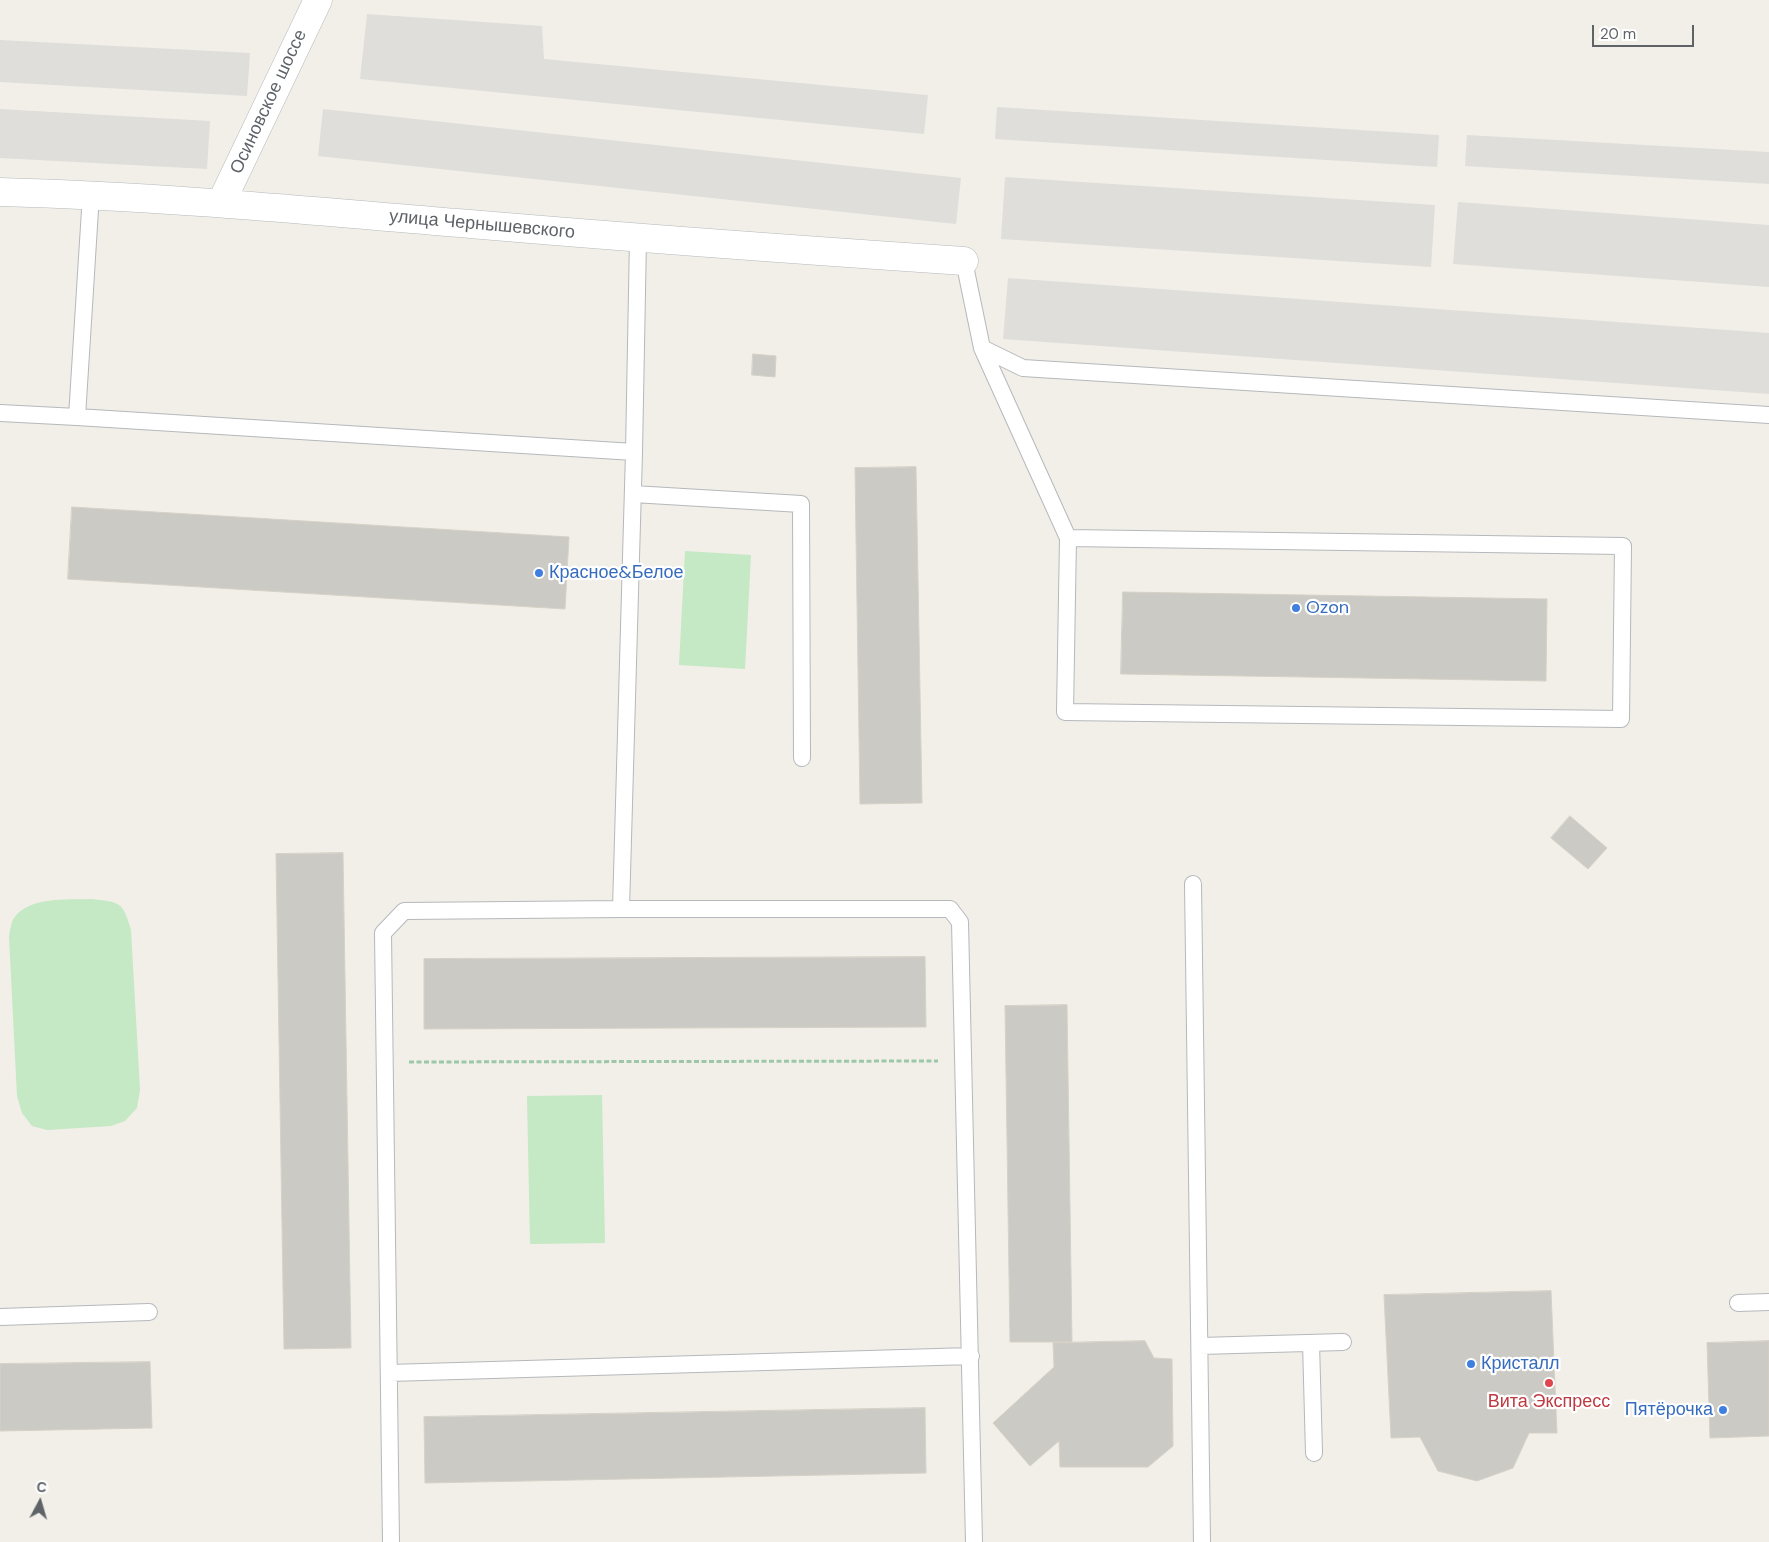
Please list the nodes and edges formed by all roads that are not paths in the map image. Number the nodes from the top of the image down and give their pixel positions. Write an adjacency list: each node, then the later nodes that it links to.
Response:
1 (318, 0): 4 (street, Осиновское шоссе)
2 (0, 192): 3 (street, улица Чернышевского)
3 (91, 194): 4 (street, улица Чернышевского); 10 (lane)
4 (221, 203): 5 (street, улица Чернышевского)
5 (638, 238): 6 (street, улица Чернышевского); 11 (lane)
6 (964, 261): 7 (lane)
7 (982, 348): 9 (lane); 13 (lane)
8 (0, 414): 10 (lane)
9 (1769, 414)
10 (77, 417): 11 (lane)
11 (634, 452): 12 (lane)
12 (632, 494): 14 (lane); 16 (lane)
13 (1068, 538): 13 (lane)
14 (802, 758)
15 (1193, 884): 23 (lane)
16 (621, 908): 24 (lane); 25 (lane)
17 (1769, 1302): 18 (lane)
18 (1738, 1303)
19 (149, 1312): 20 (lane)
20 (0, 1318)
21 (1343, 1342): 22 (lane)
22 (1311, 1343): 23 (lane); 26 (lane)
23 (1200, 1346): 29 (lane)
24 (971, 1356): 25 (lane); 28 (lane)
25 (389, 1372): 27 (lane)
26 (1314, 1453)
27 (391, 1542)
28 (974, 1542)
29 (1202, 1542)

